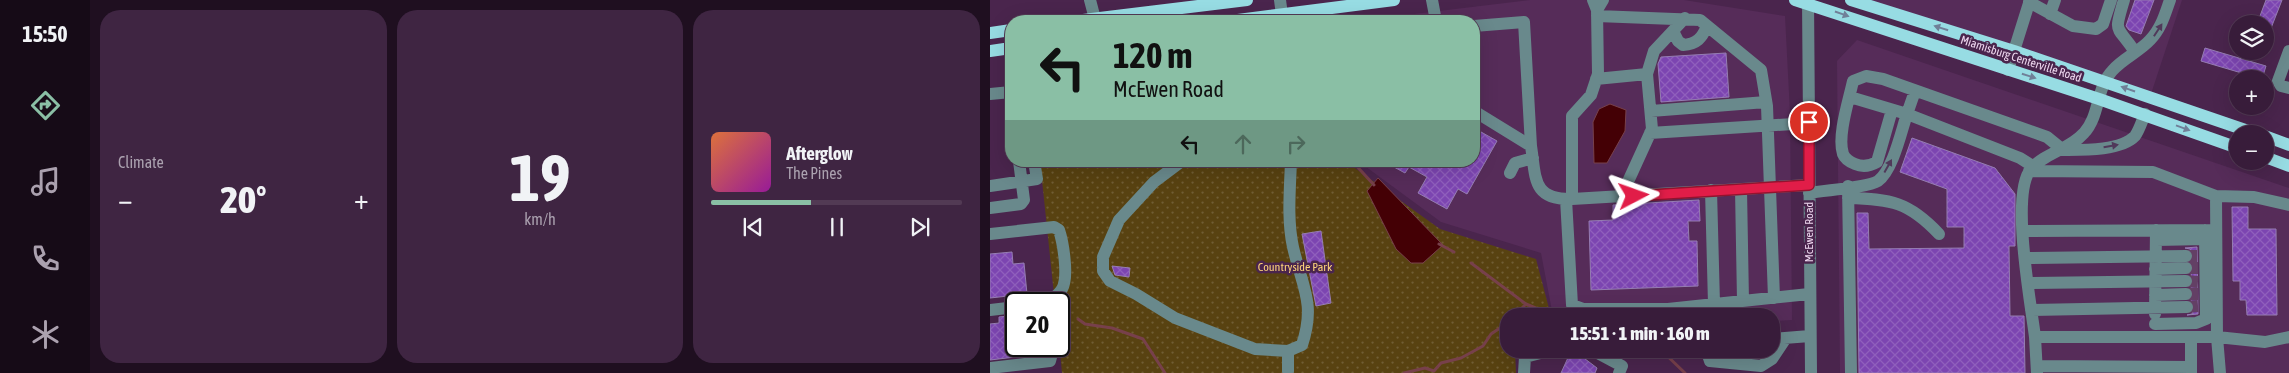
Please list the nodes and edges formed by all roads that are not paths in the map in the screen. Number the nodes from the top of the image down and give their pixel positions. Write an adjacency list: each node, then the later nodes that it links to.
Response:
1 (1247, 0): 17 (main road)
2 (1280, 0): 18 (street)
3 (1394, 0): 19 (main road)
4 (1432, 0): 20 (street)
5 (1795, 0): 13 (main road, Miamisburg Centerville Road)
6 (1850, 0): 29 (main road, Miamisburg Centerville Road, one-way to 6)
7 (2055, 0): 15 (street)
8 (2111, 0): 15 (street)
9 (2124, 0): 31 (street)
10 (2170, 0): 31 (street, one-way to 10)
11 (1091, 1): 16 (street)
12 (2029, 1): 15 (street); 29 (street)
13 (1808, 2): 32 (main road, Miamisburg Centerville Road, one-way to 32); 48 (street, McEwen Road)
14 (1597, 6): 21 (street); 34 (street)
15 (2050, 14)
16 (1094, 15)
17 (1133, 15)
18 (1282, 15)
19 (1313, 15)
20 (1435, 15)
21 (1685, 18): 23 (street); 25 (street)
22 (1480, 26): 56 (street)
23 (1707, 26): 25 (street); 42 (street)
24 (1005, 31): 26 (main road)
25 (1673, 31): 33 (street)
26 (990, 33)
27 (1005, 49): 28 (main road)
28 (990, 51)
29 (2014, 51): 32 (street); 35 (main road, Miamisburg Centerville Road)
30 (2289, 51): 36 (street)
31 (2135, 52): 35 (street)
32 (2008, 70): 41 (main road, Miamisburg Centerville Road, one-way to 41)
33 (1647, 74): 34 (street); 44 (street)
34 (1596, 79): 74 (street)
35 (2106, 82): 41 (street); 50 (main road, Miamisburg Centerville Road, one-way to 35)
36 (2289, 88)
37 (1915, 91): 40 (street); 45 (street); 55 (street)
38 (1005, 93): 39 (street)
39 (990, 94)
40 (1850, 97): 43 (street); 43 (street)
41 (2099, 99): 46 (main road, Miamisburg Centerville Road); 55 (street)
42 (1766, 102): 44 (street); 49 (street)
43 (1892, 110): 45 (street)
44 (1651, 111): 51 (street)
45 (1907, 114): 63 (street); 71 (street, one-way to 45)
46 (2144, 114): 53 (main road, Miamisburg Centerville Road, one-way to 53); 55 (street, one-way to 46)
47 (1480, 115): 56 (street)
48 (1809, 122): 49 (street); 69 (street, McEwen Road)
49 (1768, 125): 51 (street); 67 (street)
50 (2231, 125)
51 (1650, 133): 73 (street)
52 (2274, 139): 54 (main road)
53 (2229, 145)
54 (2289, 145)
55 (2062, 150): 63 (street)
56 (1532, 152): 64 (street); 74 (street)
57 (2274, 160): 58 (main road)
58 (2289, 166)
59 (1020, 167): 65 (street)
60 (1035, 167): 65 (street)
61 (1174, 167): 104 (street)
62 (1291, 167): 104 (street)
63 (2032, 169): 72 (street); 77 (street)
64 (1510, 173)
65 (1022, 181): 66 (street); 76 (street)
66 (990, 186)
67 (1771, 187): 68 (street); 69 (street); 88 (street)
68 (1741, 189): 70 (street); 89 (street)
69 (1809, 189): 71 (street); 87 (street, McEwen Road)
70 (1711, 190): 73 (street); 91 (street)
71 (1848, 192): 80 (street); 117 (street)
72 (2216, 196): 75 (street); 78 (street)
73 (1621, 197): 74 (street)
74 (1569, 199): 91 (street)
75 (2289, 205)
76 (990, 208)
77 (2023, 232): 81 (street); 82 (street)
78 (2208, 233): 81 (street); 84 (street); 99 (street)
79 (990, 234): 86 (street)
80 (1939, 234)
81 (2156, 235): 83 (street)
82 (2024, 258): 83 (street); 85 (street)
83 (2155, 269): 84 (street); 84 (street); 85 (street); 90 (street)
84 (2196, 281): 90 (street); 95 (street)
85 (2028, 283): 94 (street)
86 (1059, 292)
87 (1809, 294): 88 (street); 96 (street, McEwen Road)
88 (1774, 298): 89 (street)
89 (1743, 301): 91 (street)
90 (2155, 301): 94 (street); 95 (street)
91 (1714, 304)
92 (1005, 308): 93 (street)
93 (990, 310)
94 (2032, 310): 97 (street)
95 (2155, 331): 97 (street); 98 (street)
96 (1810, 336): 102 (street); 116 (street, McEwen Road)
97 (2035, 337): 111 (street)
98 (2192, 337): 99 (street); 112 (street)
99 (2217, 337): 100 (street); 118 (street)
100 (2289, 337)
101 (1780, 338): 102 (street)
102 (1786, 338): 103 (street)
103 (1780, 347)
104 (1288, 351): 113 (street)
105 (1051, 357): 110 (street)
106 (1525, 358): 114 (street)
107 (1607, 358): 115 (street)
108 (1709, 358): 109 (street)
109 (1773, 358)
110 (990, 368)
111 (2037, 370): 112 (street)
112 (2191, 370)
113 (1288, 371)
114 (1524, 373)
115 (1619, 373)
116 (1811, 373)
117 (1851, 373)
118 (2220, 373)

